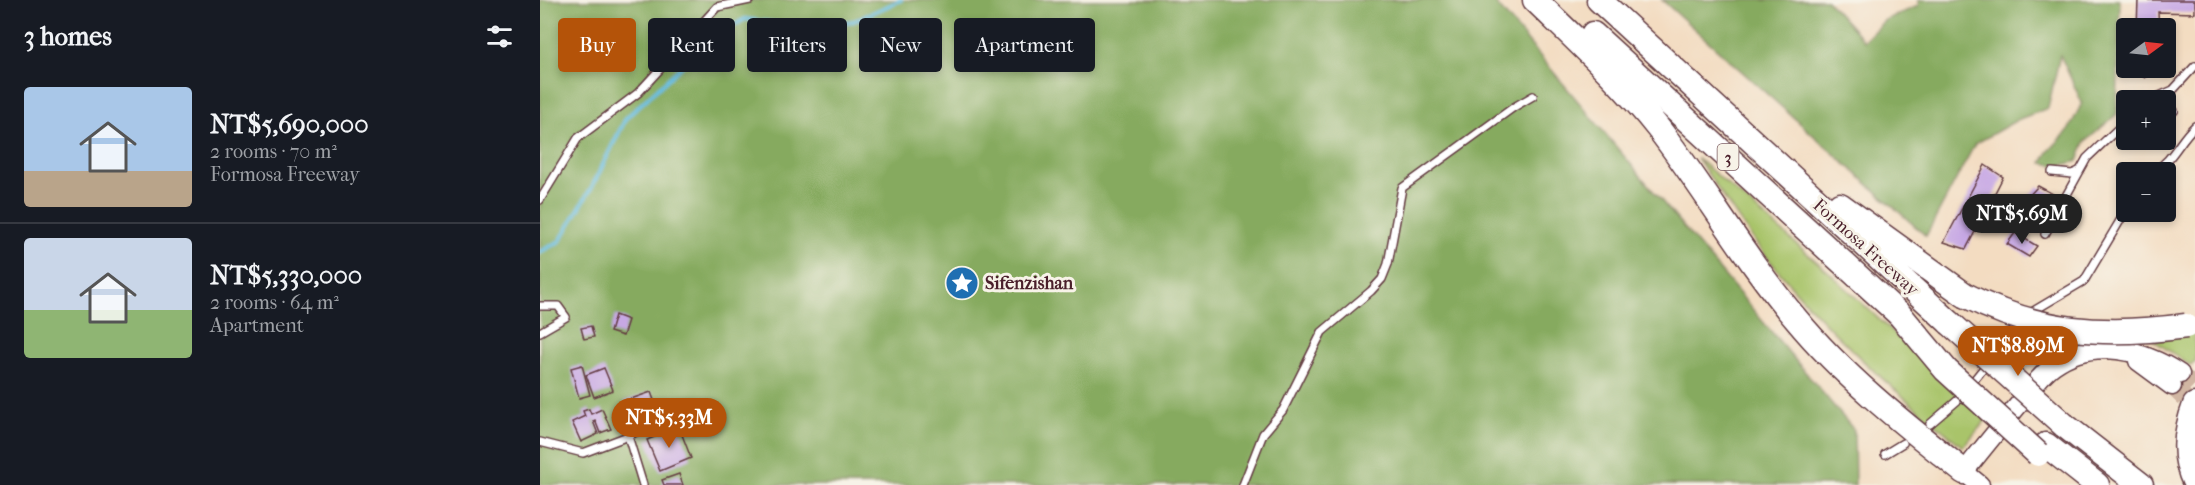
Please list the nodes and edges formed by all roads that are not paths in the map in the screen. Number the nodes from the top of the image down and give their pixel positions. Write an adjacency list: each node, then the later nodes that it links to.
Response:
1 (750, 0): 14 (lane)
2 (1535, 0): 29 (highway)
3 (1556, 0): 27 (highway, Formosa Freeway / 3, bridge)
4 (1599, 0): 8 (highway, Formosa Freeway / 3)
5 (2195, 66): 6 (lane)
6 (2173, 90)
7 (1533, 96): 32 (lane)
8 (1728, 121): 18 (highway, bridge); 35 (highway, Formosa Freeway / 3, bridge)
9 (2195, 126): 11 (lane)
10 (2116, 130): 12 (lane)
11 (2167, 162)
12 (2079, 171): 13 (lane); 16 (lane)
13 (2052, 172)
14 (540, 200)
15 (2119, 222): 23 (lane)
16 (2045, 234)
17 (540, 306): 19 (lane)
18 (2190, 326)
19 (540, 332)
20 (2176, 380): 29 (main road)
21 (2195, 405): 30 (highway)
22 (673, 413): 24 (lane)
23 (1930, 424)
24 (628, 436): 25 (lane); 31 (lane)
25 (540, 442)
26 (1903, 443): 28 (lane)
27 (2042, 449): 33 (highway); 34 (highway)
28 (1885, 454)
29 (1972, 478)
30 (2195, 483)
31 (643, 485)
32 (1244, 485)
33 (2073, 485)
34 (2097, 485)
35 (2141, 485)

